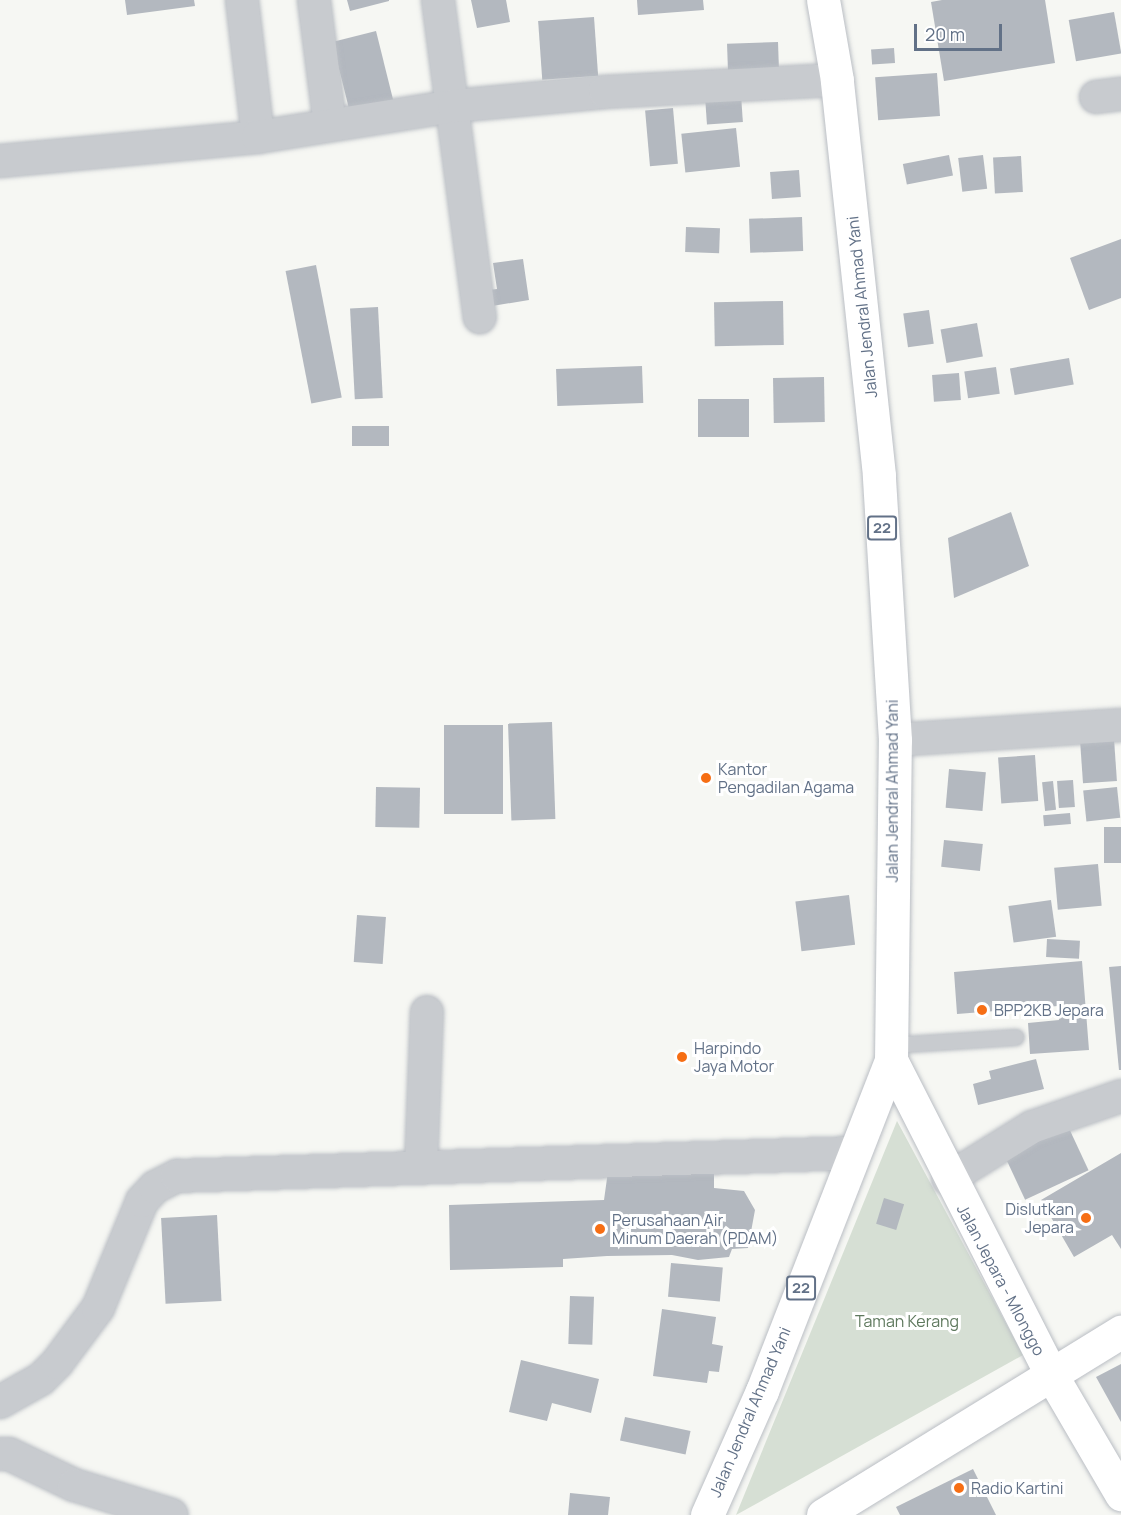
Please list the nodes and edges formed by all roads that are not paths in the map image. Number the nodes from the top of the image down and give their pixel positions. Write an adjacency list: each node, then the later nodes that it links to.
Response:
1 (242, 0): 8 (street)
2 (314, 0): 7 (street)
3 (438, 0): 6 (street)
4 (824, 0): 5 (main road, Jalan Jendral Ahmad Yani / 22)
5 (837, 80): 6 (street); 12 (main road, Jalan Jendral Ahmad Yani / 22)
6 (454, 106): 7 (street); 10 (street)
7 (330, 125): 8 (street)
8 (258, 137): 9 (street)
9 (0, 161)
10 (480, 317)
11 (1121, 725): 12 (street)
12 (896, 740): 15 (main road, Jalan Jendral Ahmad Yani / 22)
13 (427, 1012): 18 (street)
14 (1016, 1037): 15 (lane)
15 (891, 1053): 17 (main road, Jalan Jendral Ahmad Yani / 22); 19 (main road, Jalan Jepara - Mlonggo)
16 (1121, 1096): 19 (street)
17 (853, 1153): 18 (street); 26 (main road, Jalan Jendral Ahmad Yani / 22)
18 (422, 1166): 22 (street)
19 (948, 1179): 21 (main road, Jalan Jepara - Mlonggo)
20 (1121, 1332): 21 (main road)
21 (1052, 1376): 24 (main road, Jalan Jepara - Mlonggo); 27 (main road)
22 (0, 1402)
23 (0, 1454): 25 (street)
24 (1121, 1494)
25 (172, 1515)
26 (707, 1515)
27 (823, 1515)

